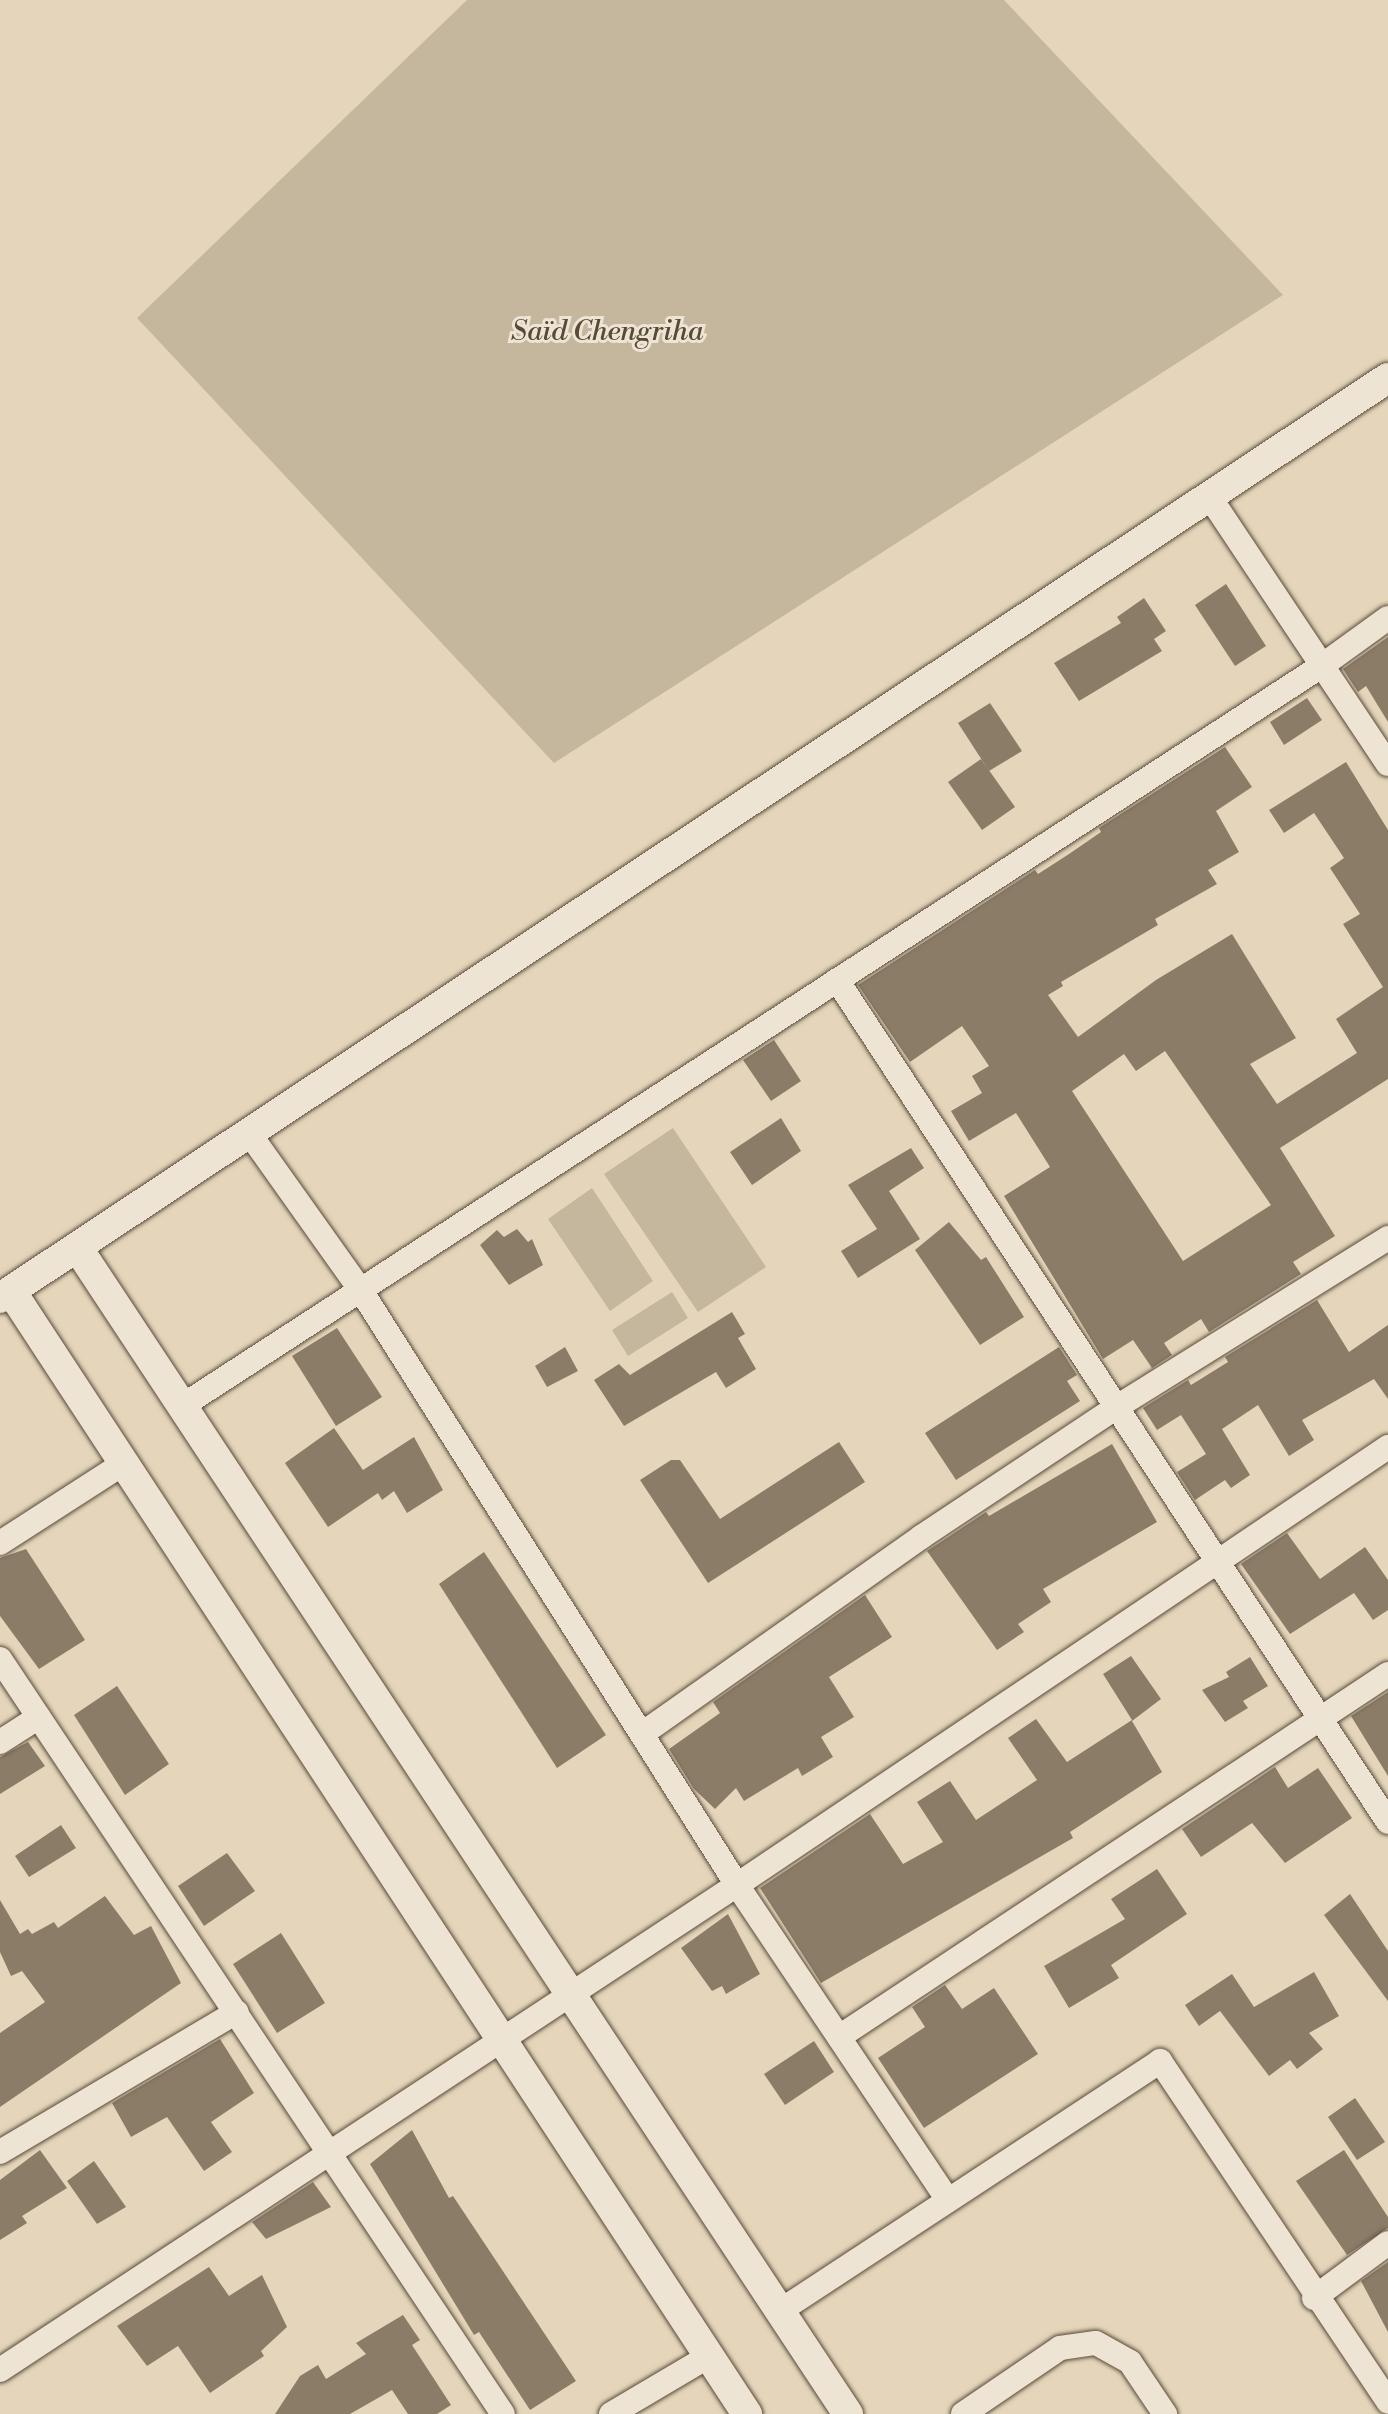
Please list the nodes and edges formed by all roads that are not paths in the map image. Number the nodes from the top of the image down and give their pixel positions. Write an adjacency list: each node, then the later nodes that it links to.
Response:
1 (1386, 383): 2 (street)
2 (1209, 496): 4 (street); 7 (street)
3 (1388, 618): 4 (street)
4 (1323, 665): 5 (street); 6 (street)
5 (1388, 764)
6 (837, 980): 10 (street); 13 (street)
7 (249, 1133): 9 (street); 10 (street)
8 (1388, 1238): 13 (street)
9 (77, 1247): 11 (street); 12 (street)
10 (360, 1289): 12 (street); 22 (street)
11 (5, 1294): 15 (street)
12 (182, 1406): 26 (street)
13 (1115, 1408): 17 (street); 22 (street)
14 (1388, 1447): 17 (street)
15 (124, 1463): 16 (street); 29 (street)
16 (0, 1543)
17 (1217, 1561): 21 (street); 25 (street)
18 (0, 1659): 20 (street)
19 (1388, 1674): 21 (street)
20 (39, 1717): 23 (street); 27 (street)
21 (1320, 1717): 24 (street); 28 (street)
22 (642, 1734): 25 (street)
23 (0, 1742)
24 (1388, 1822)
25 (737, 1885): 26 (street); 28 (street)
26 (571, 1994): 29 (street); 35 (street)
27 (237, 2012): 30 (street); 31 (street)
28 (839, 2037): 32 (street)
29 (502, 2040): 31 (street); 36 (street)
30 (0, 2152)
31 (333, 2154): 37 (street); 39 (street)
32 (948, 2200): 34 (street); 35 (street)
33 (1388, 2243): 34 (street)
34 (1314, 2298): 38 (street)
35 (780, 2311): 42 (street)
36 (709, 2356): 40 (street); 41 (street)
37 (0, 2370)
38 (1388, 2402)
39 (503, 2414)
40 (611, 2414)
41 (747, 2414)
42 (848, 2414)
43 (963, 2414): 44 (street)
44 (1165, 2414)

